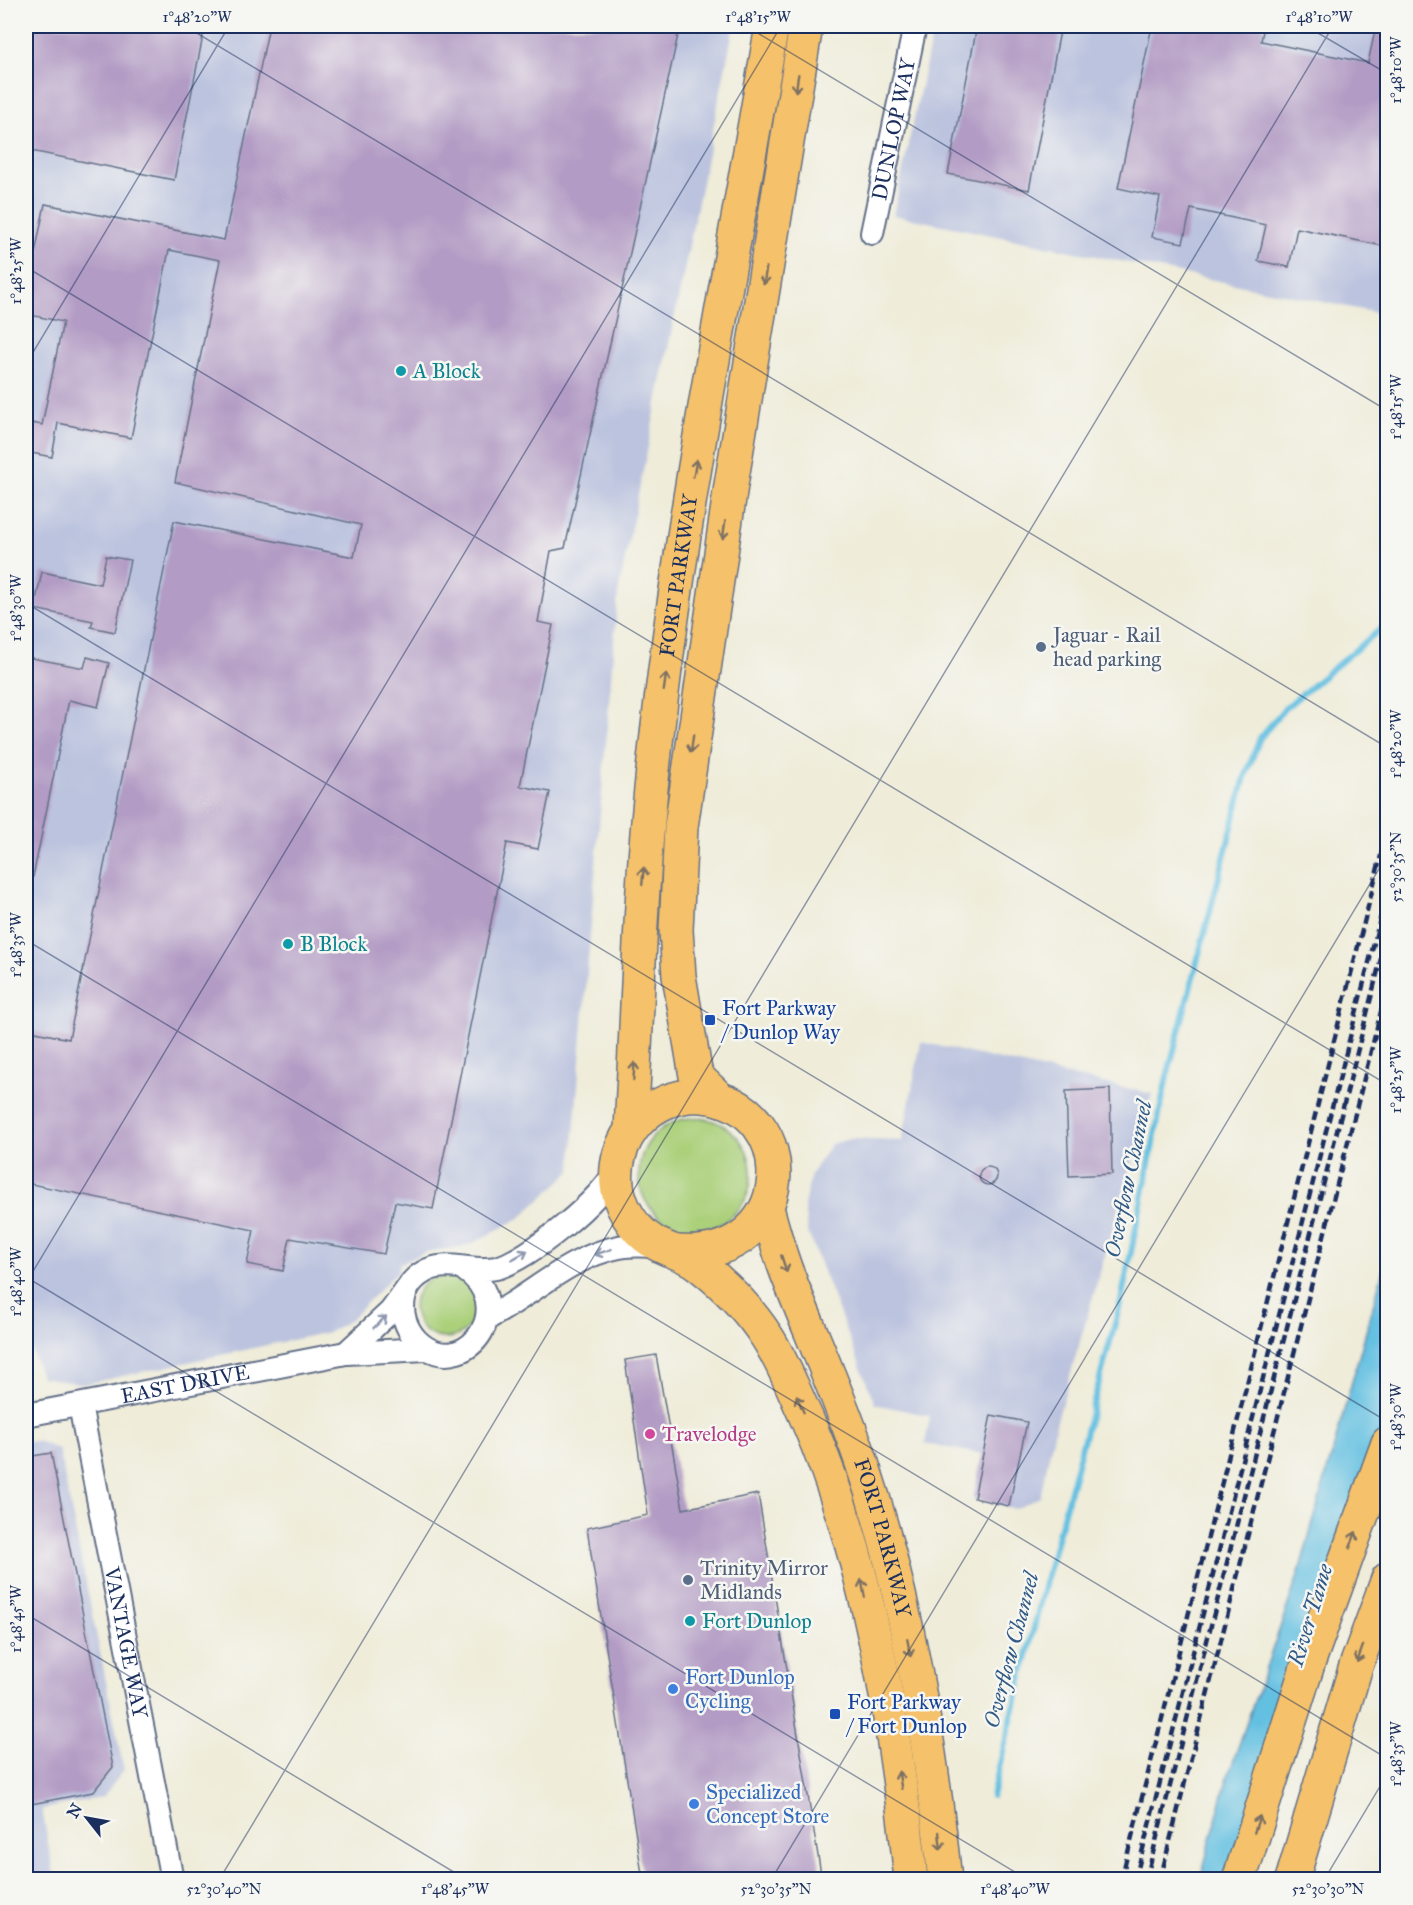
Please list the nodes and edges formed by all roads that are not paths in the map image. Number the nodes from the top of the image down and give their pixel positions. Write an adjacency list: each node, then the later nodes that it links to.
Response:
1 (772, 26): 6 (main road, FORT PARKWAY, one-way to 1)
2 (807, 26): 5 (main road, FORT PARKWAY, one-way to 5)
3 (915, 26): 4 (street, DUNLOP WAY)
4 (872, 233)
5 (720, 1100): 6 (main road, FORT PARKWAY); 8 (main road, FORT PARKWAY)
6 (631, 1129): 7 (main road, FORT PARKWAY)
7 (617, 1168): 9 (main road, FORT PARKWAY); 10 (street, one-way to 7)
8 (767, 1208): 9 (main road, FORT PARKWAY); 21 (main road, FORT PARKWAY, one-way to 21)
9 (670, 1249): 12 (street, one-way to 12); 20 (main road, FORT PARKWAY, one-way to 9)
10 (465, 1270): 11 (street); 12 (street)
11 (409, 1286): 13 (street); 14 (street, one-way to 11)
12 (488, 1317): 13 (street)
13 (427, 1349): 14 (street, EAST DRIVE)
14 (346, 1353): 15 (street, EAST DRIVE)
15 (80, 1405): 16 (street, EAST DRIVE); 19 (street, VANTAGE WAY)
16 (26, 1415)
17 (1388, 1443): 22 (main road, one-way to 17)
18 (1388, 1579): 23 (main road, one-way to 23)
19 (172, 1880)
20 (911, 1880)
21 (945, 1880)
22 (1239, 1880)
23 (1292, 1880)

